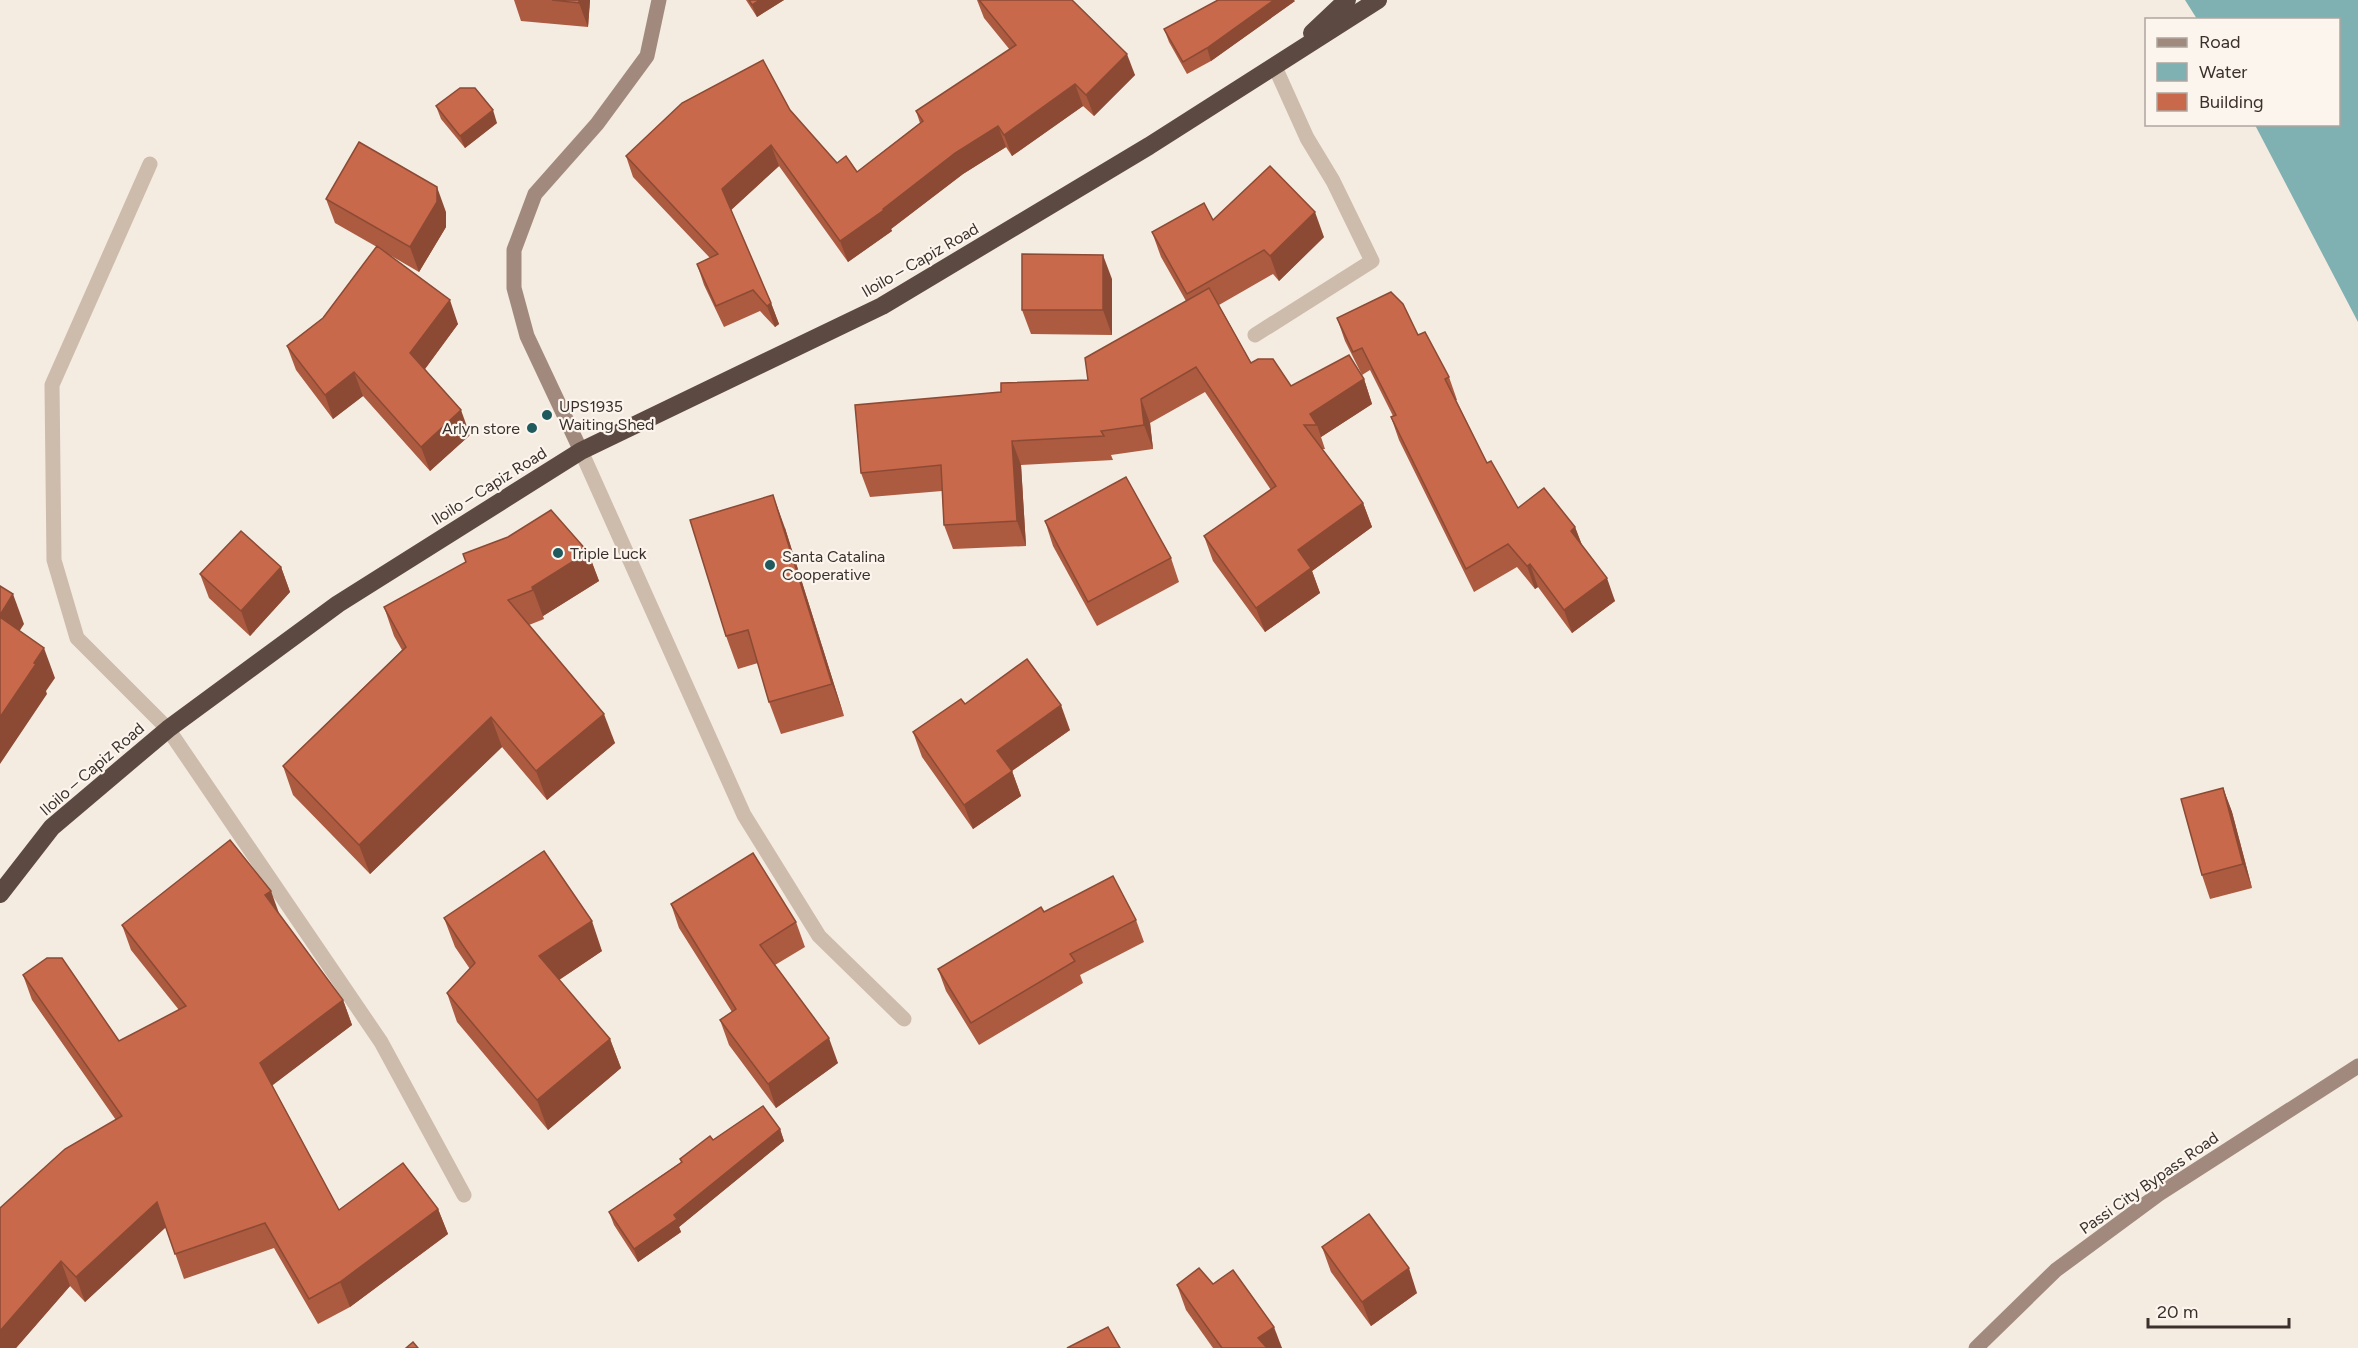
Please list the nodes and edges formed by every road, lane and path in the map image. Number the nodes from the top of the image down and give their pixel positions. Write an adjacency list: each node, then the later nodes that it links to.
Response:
1 (659, 0): 7 (main road)
2 (1347, 0): 4 (highway)
3 (1378, 0): 4 (highway)
4 (1275, 67): 6 (street); 7 (highway, Iloilo – Capiz Road)
5 (150, 164): 8 (street)
6 (1255, 335)
7 (581, 451): 8 (highway, Iloilo – Capiz Road); 10 (street)
8 (168, 729): 9 (highway, Iloilo – Capiz Road); 12 (street)
9 (0, 894)
10 (904, 1019)
11 (2358, 1066): 13 (main road, Passi City Bypass Road)
12 (464, 1195)
13 (1976, 1348)

